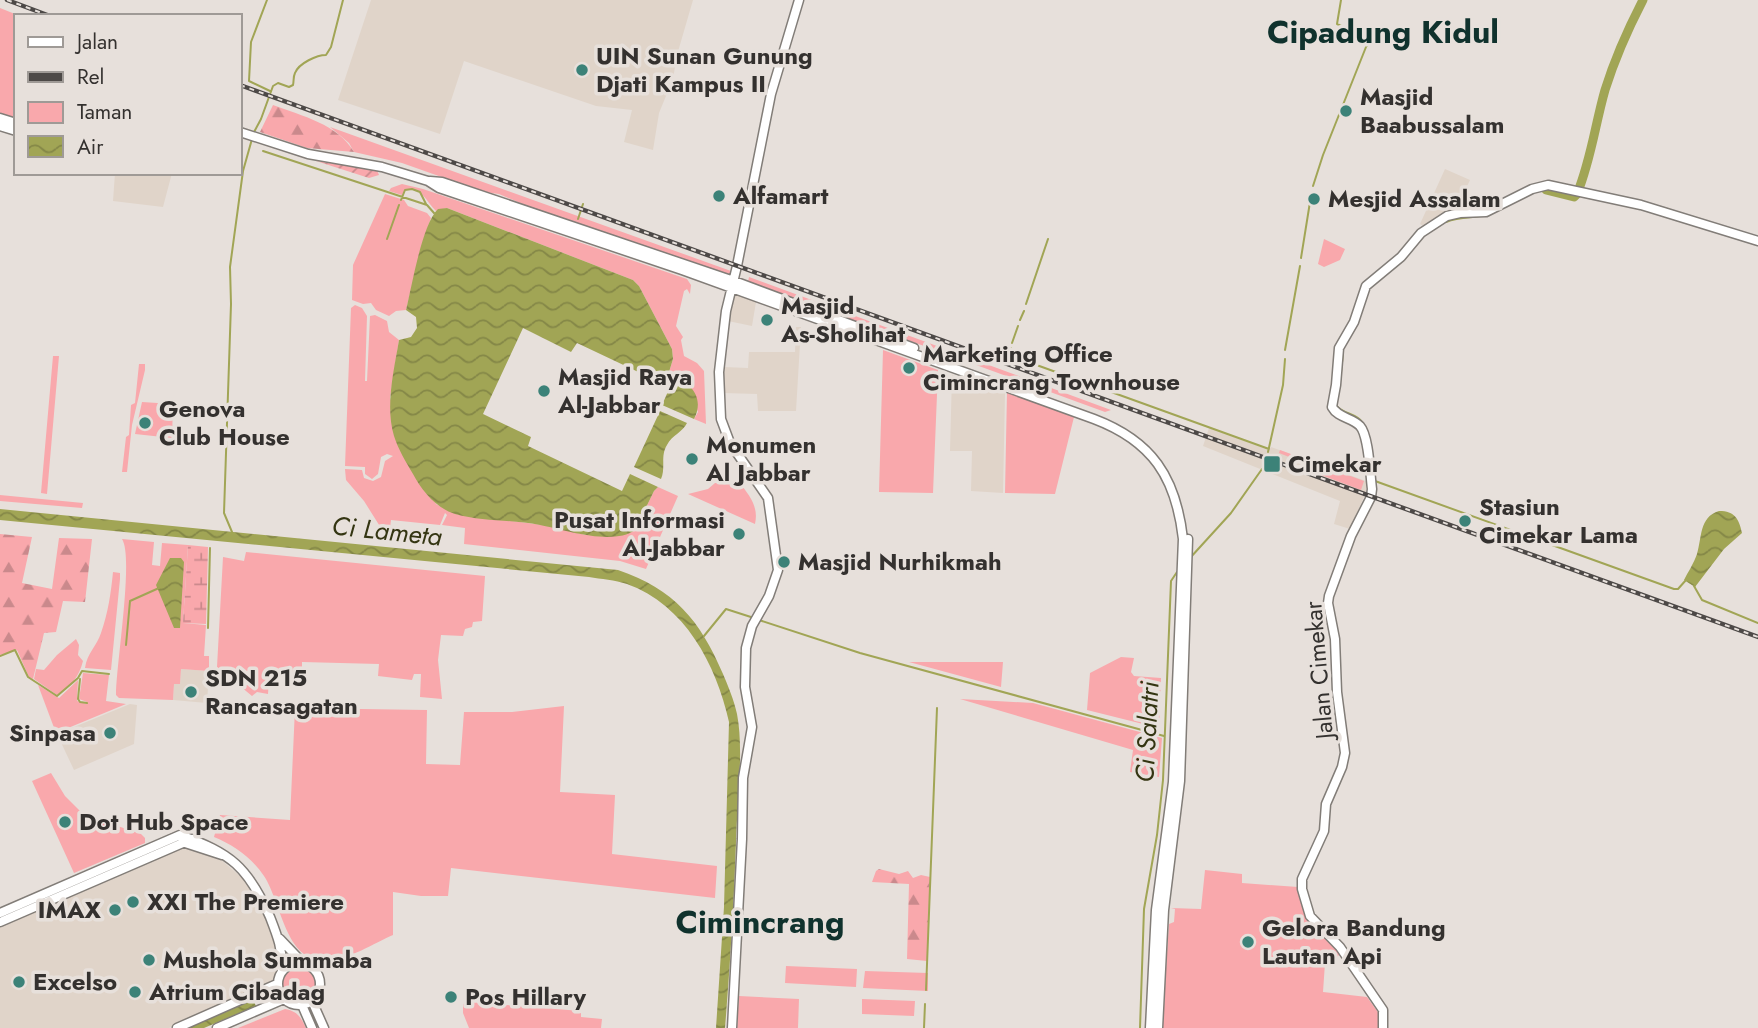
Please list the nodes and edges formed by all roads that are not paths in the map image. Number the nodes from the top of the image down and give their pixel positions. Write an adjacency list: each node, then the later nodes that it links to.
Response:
1 (799, 0): 4 (street)
2 (242, 131): 4 (street)
3 (1758, 241): 23 (street, Jalan Cimekar)
4 (733, 284): 5 (street); 20 (street)
5 (1184, 567): 21 (street); 22 (street)
6 (185, 839): 7 (street); 8 (street); 9 (street)
7 (0, 913)
8 (0, 922)
9 (278, 936): 10 (street); 11 (street)
10 (302, 962): 11 (street); 14 (street)
11 (282, 970): 12 (street)
12 (277, 984): 13 (street); 16 (street)
13 (284, 999): 15 (street); 17 (street)
14 (312, 1000): 15 (street); 19 (street)
15 (302, 1005): 18 (street)
16 (177, 1028)
17 (216, 1028)
18 (312, 1028)
19 (324, 1028)
20 (732, 1028)
21 (1150, 1028)
22 (1158, 1028)
23 (1383, 1028)

